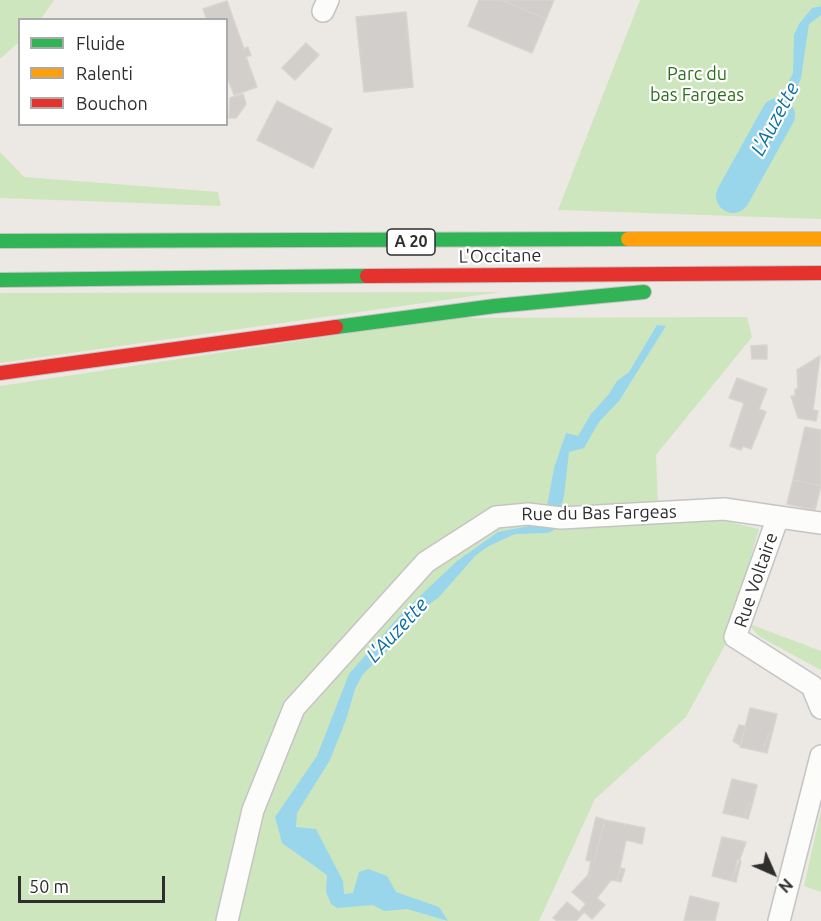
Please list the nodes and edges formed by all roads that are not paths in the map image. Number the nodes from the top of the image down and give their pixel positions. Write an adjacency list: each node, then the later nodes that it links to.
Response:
1 (821, 239): 2 (highway, L'Occitane / A 20)
2 (0, 241)
3 (732, 273): 4 (highway, L'Occitane / A 20); 5 (highway, L'Occitane / A 20); 6 (highway)
4 (821, 273)
5 (0, 280)
6 (0, 373)
7 (778, 517): 8 (street, Rue du Bas Fargeas); 9 (street, Rue Voltaire); 11 (street, Rue du Bas Fargeas)
8 (821, 523)
9 (821, 708)
10 (821, 756): 12 (street)
11 (227, 921)
12 (779, 921)

